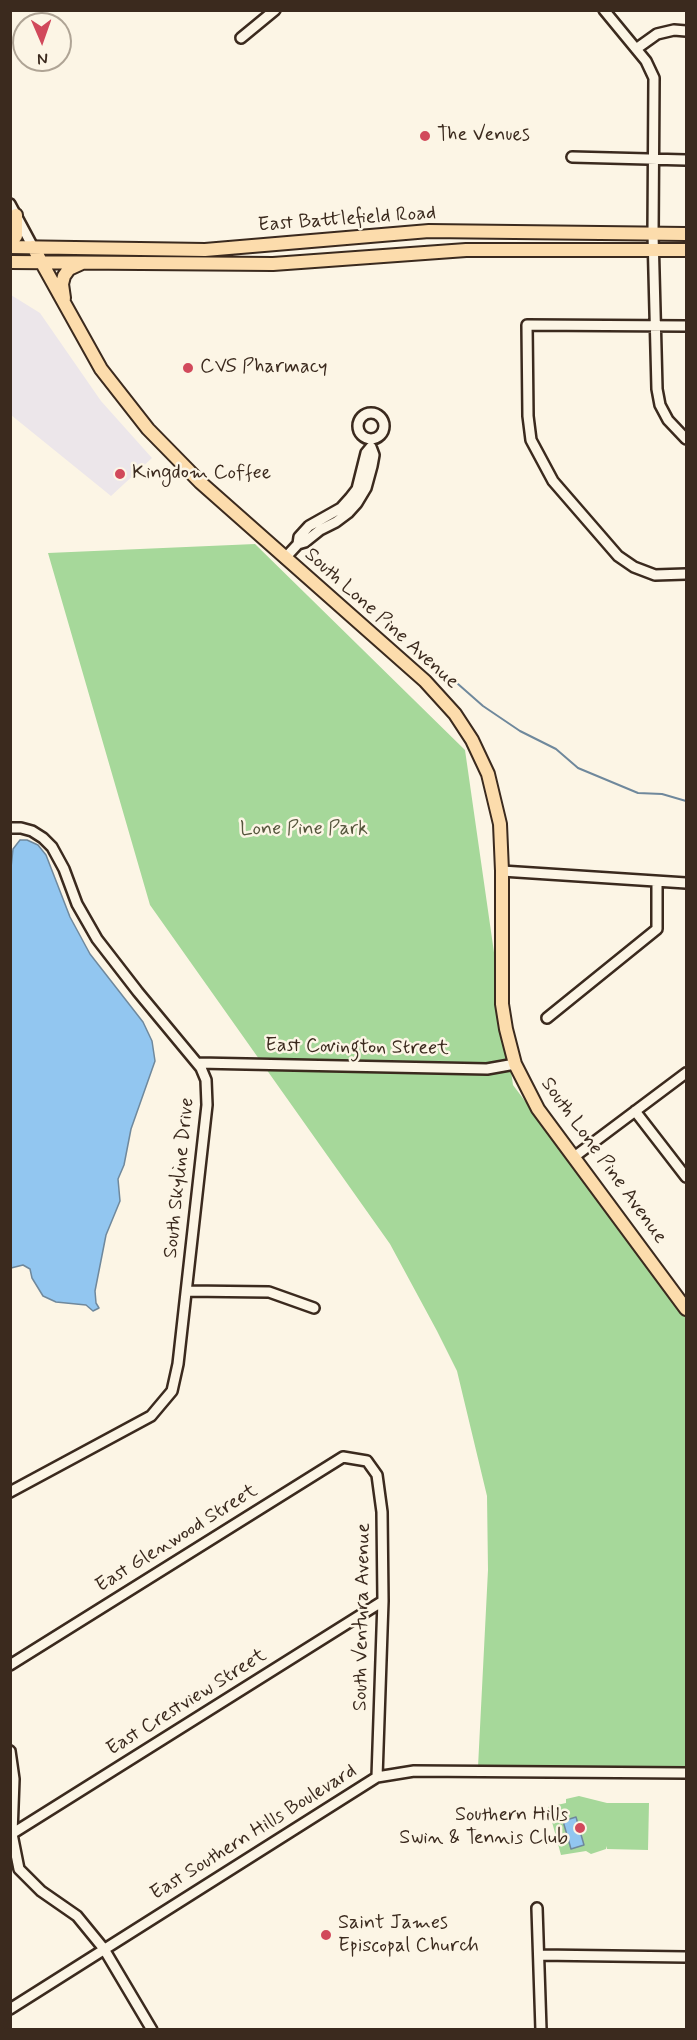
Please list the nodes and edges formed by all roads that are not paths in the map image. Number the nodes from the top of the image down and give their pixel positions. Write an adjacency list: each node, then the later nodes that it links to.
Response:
1 (275, 10): 4 (street)
2 (604, 10): 5 (street)
3 (687, 31): 5 (street)
4 (241, 38)
5 (636, 49): 7 (street)
6 (572, 157): 7 (street)
7 (654, 159): 8 (street); 10 (street)
8 (687, 160)
9 (13, 209): 12 (main road); 14 (street, South Lone Pine Avenue)
10 (653, 234): 11 (main road, East Battlefield Road); 14 (main road, East Battlefield Road); 15 (street)
11 (687, 234)
12 (10, 242)
13 (10, 247): 14 (main road, East Battlefield Road)
14 (33, 247): 17 (main road, South Lone Pine Avenue)
15 (654, 249): 16 (main road, East Battlefield Road); 19 (main road, East Battlefield Road); 21 (street)
16 (687, 250)
17 (40, 261): 18 (main road, East Battlefield Road); 19 (main road, East Battlefield Road); 20 (main road, South Lone Pine Avenue)
18 (10, 262)
19 (87, 262): 20 (main road)
20 (71, 316): 25 (main road, South Lone Pine Avenue)
21 (657, 326): 22 (street); 23 (street); 26 (street)
22 (687, 326)
23 (687, 439)
24 (371, 443): 25 (street)
25 (285, 558): 28 (main road, South Lone Pine Avenue)
26 (687, 574)
27 (13, 828): 32 (street, South Skyline Drive)
28 (502, 871): 29 (street); 33 (main road, South Lone Pine Avenue)
29 (657, 882): 30 (street); 31 (street)
30 (687, 883)
31 (547, 1018)
32 (198, 1063): 33 (street, East Covington Street); 38 (street, South Skyline Drive)
33 (515, 1064): 36 (main road, South Lone Pine Avenue)
34 (687, 1073): 35 (street)
35 (635, 1111): 36 (street); 37 (street)
36 (574, 1157): 40 (main road, South Lone Pine Avenue)
37 (687, 1177)
38 (187, 1291): 39 (street); 42 (street, South Skyline Drive)
39 (314, 1308)
40 (687, 1309)
41 (367, 1461): 43 (street, South Ventura Avenue); 44 (street, East Glenwood Street)
42 (10, 1492)
43 (383, 1601): 47 (street, South Ventura Avenue); 48 (street, East Crestview Street)
44 (10, 1665)
45 (10, 1751): 48 (street)
46 (687, 1773): 47 (street, East Southern Hills Boulevard)
47 (377, 1777): 50 (street, East Southern Hills Boulevard)
48 (11, 1835): 50 (street)
49 (537, 1908): 51 (street)
50 (104, 1949): 53 (street, East Southern Hills Boulevard); 54 (street)
51 (539, 1955): 52 (street); 55 (street)
52 (687, 1957)
53 (10, 2009)
54 (152, 2030)
55 (541, 2030)

